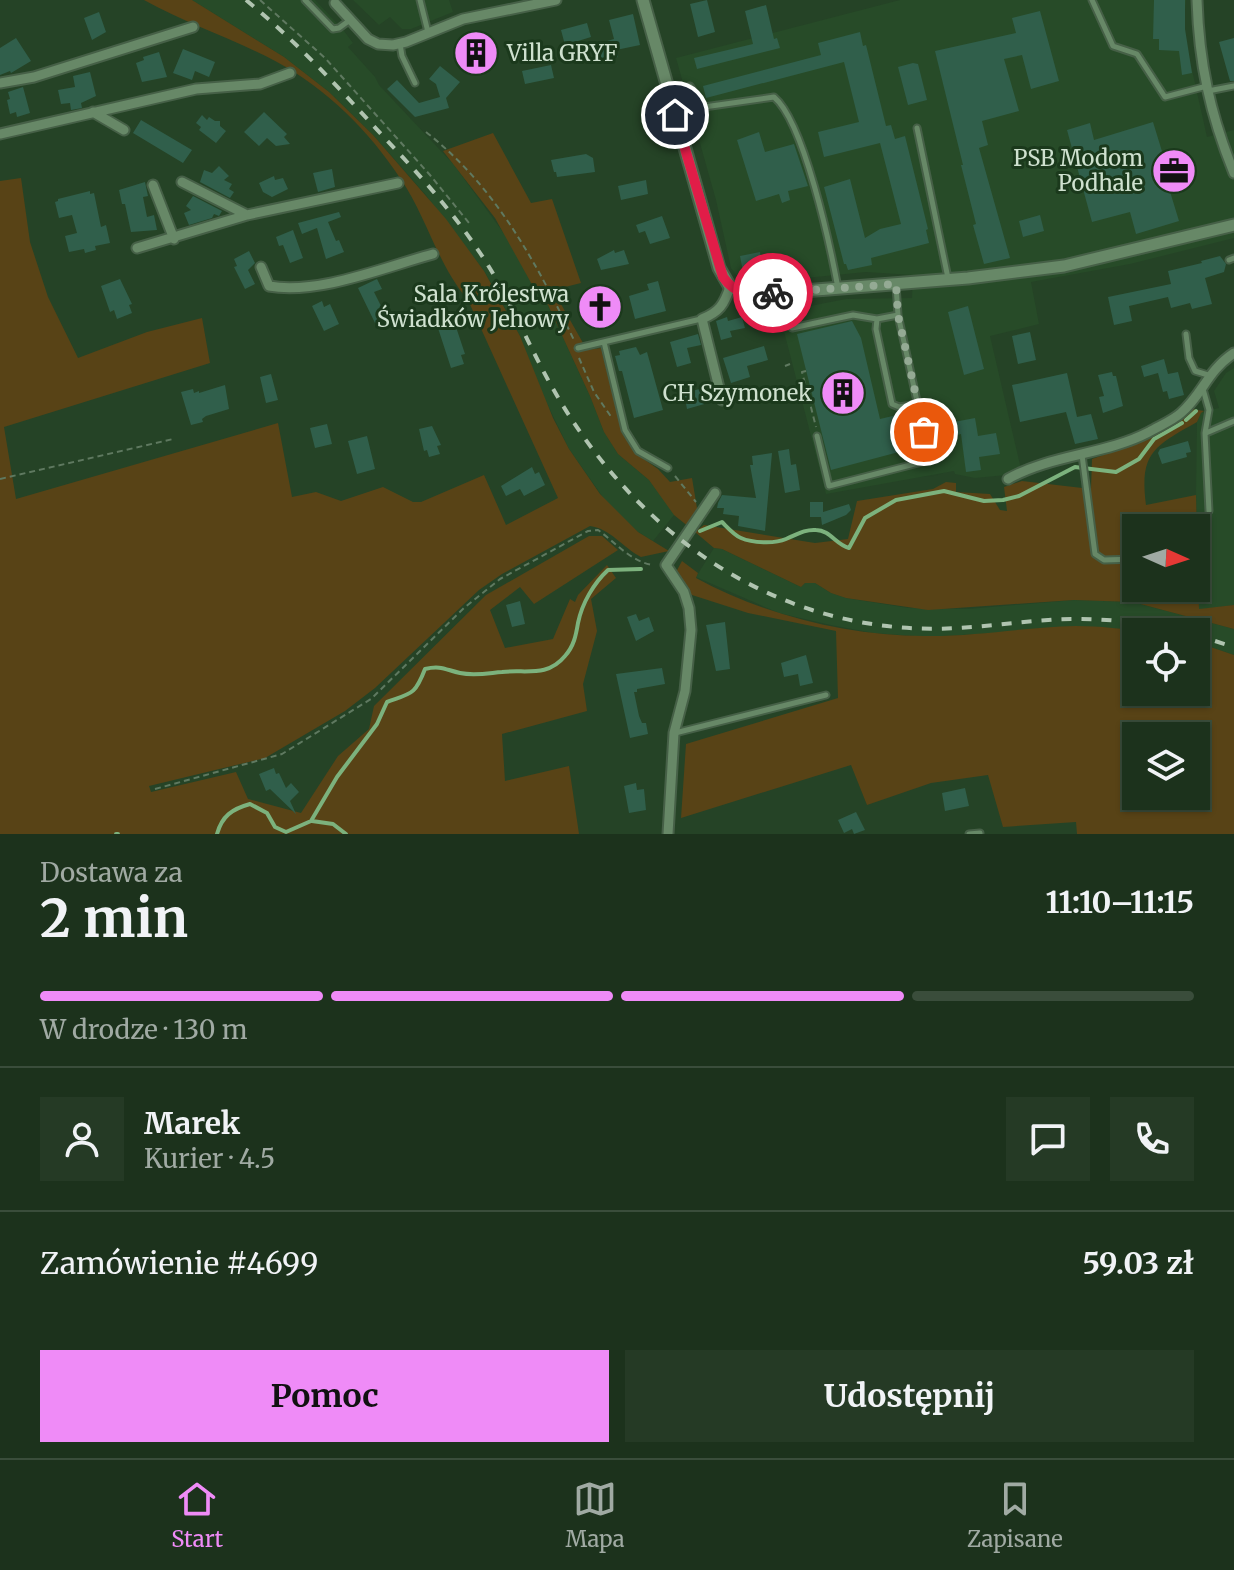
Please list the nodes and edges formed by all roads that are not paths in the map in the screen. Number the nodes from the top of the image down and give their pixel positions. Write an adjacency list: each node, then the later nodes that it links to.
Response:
1 (305, 0): 8 (lane)
2 (420, 0): 10 (lane)
3 (556, 0): 10 (street)
4 (643, 0): 17 (street)
5 (1092, 0): 16 (lane)
6 (1197, 0): 16 (street)
7 (333, 1): 8 (street)
8 (350, 20): 11 (street)
9 (193, 27): 13 (street)
10 (428, 32): 11 (street)
11 (400, 43): 14 (lane)
12 (290, 73): 18 (street)
13 (0, 83)
14 (415, 83)
15 (1234, 86): 16 (lane)
16 (1207, 88): 22 (street)
17 (668, 91): 34 (street); 35 (lane)
18 (93, 112): 20 (street); 21 (street)
19 (917, 128): 32 (lane)
20 (124, 130)
21 (0, 134)
22 (1234, 173)
23 (182, 182): 26 (street)
24 (398, 183): 26 (street)
25 (153, 185): 28 (street)
26 (247, 215): 28 (street)
27 (1234, 225): 32 (street)
28 (174, 239): 29 (street)
29 (137, 248)
30 (433, 254): 31 (street)
31 (261, 267)
32 (949, 279): 33 (street)
33 (896, 284): 35 (street); 37 (lane)
34 (730, 287): 36 (street); 38 (street)
35 (838, 288): 36 (street)
36 (765, 294)
37 (898, 315): 39 (lane); 48 (lane)
38 (702, 319): 42 (lane); 47 (street)
39 (877, 319): 40 (lane); 48 (lane)
40 (792, 328)
41 (1186, 334): 45 (lane)
42 (604, 342): 43 (lane); 53 (lane)
43 (578, 348)
44 (1234, 353): 45 (street)
45 (1208, 375): 46 (street)
46 (1203, 388): 51 (lane); 52 (street)
47 (722, 400)
48 (918, 404): 50 (lane)
49 (1234, 421): 51 (lane)
50 (817, 433)
51 (1205, 433): 56 (lane)
52 (1082, 456): 54 (street); 57 (lane)
53 (668, 468)
54 (1008, 479)
55 (715, 493): 59 (street)
56 (1209, 511)
57 (1122, 559)
58 (826, 695): 59 (lane)
59 (674, 733): 61 (street)
60 (980, 833): 62 (lane)
61 (668, 834)
62 (969, 834)

